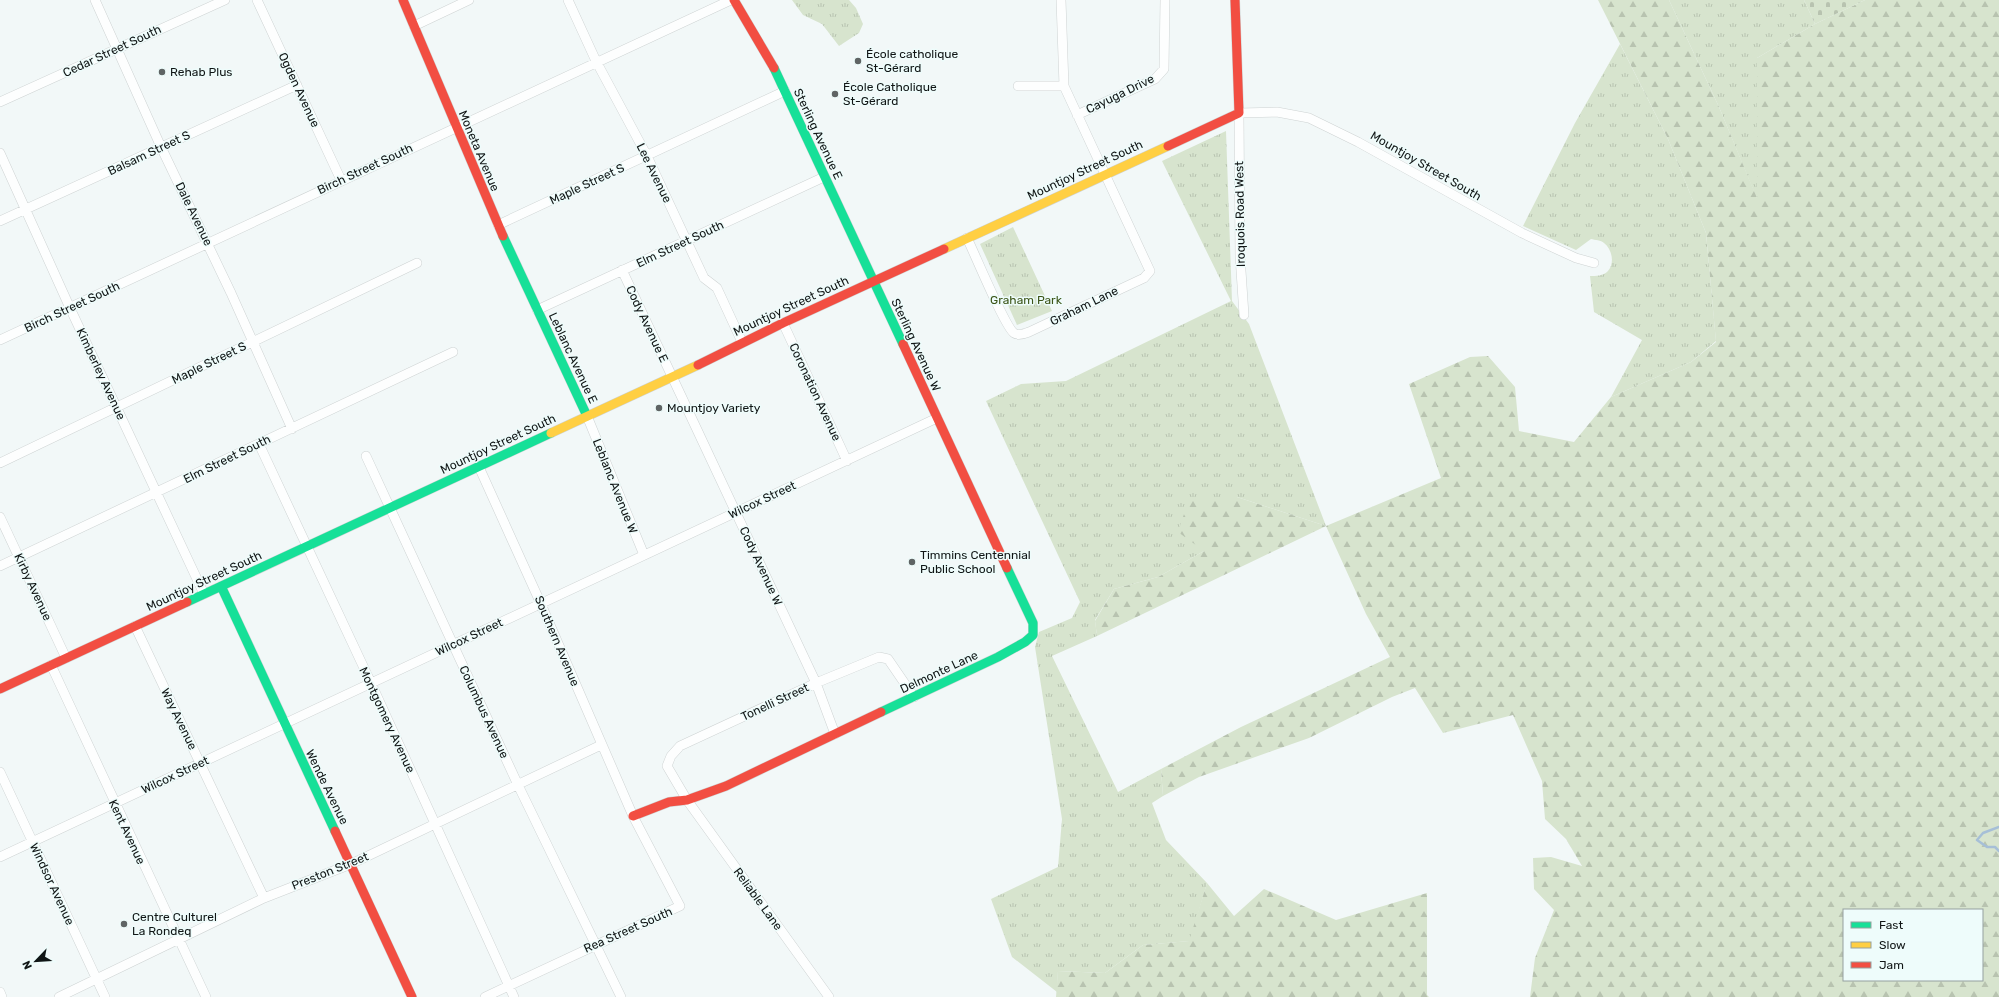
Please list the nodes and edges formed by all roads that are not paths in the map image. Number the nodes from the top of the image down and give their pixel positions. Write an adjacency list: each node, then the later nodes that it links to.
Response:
1 (95, 0): 13 (street, Dale Avenue)
2 (225, 0): 13 (street, Cedar Street South)
3 (257, 0): 15 (street, Ogden Avenue)
4 (403, 0): 12 (street, Moneta Avenue)
5 (469, 0): 12 (street)
6 (568, 0): 14 (street, Lee Avenue)
7 (731, 0): 14 (street, Birch Street South)
8 (734, 0): 18 (street, Sterling Avenue E)
9 (1061, 0): 17 (street)
10 (1165, 0): 21 (street, Cayuga Drive)
11 (1235, 0): 20 (street)
12 (414, 26): 22 (street, Moneta Avenue)
13 (118, 49): 19 (street, Cedar Street South); 23 (street, Dale Avenue)
14 (596, 61): 22 (street, Birch Street South); 25 (street, Lee Avenue)
15 (297, 85): 23 (street, Balsam Street S); 28 (street, Ogden Avenue)
16 (1018, 86): 17 (street)
17 (1064, 86): 21 (street)
18 (785, 91): 25 (street, Maple Street S); 27 (street, Sterling Avenue E)
19 (0, 102)
20 (1240, 113): 26 (street, Mountjoy Street South); 36 (street, Mountjoy Street South); 41 (street, Iroquois Road West)
21 (1077, 115): 26 (street)
22 (456, 128): 28 (street, Birch Street South); 31 (street, Moneta Avenue)
23 (161, 147): 29 (street, Balsam Street S); 34 (street, Dale Avenue)
24 (0, 153): 29 (street, Kimberley Avenue)
25 (647, 156): 31 (street, Maple Street S); 33 (street, Lee Avenue)
26 (1104, 174): 32 (street, Mountjoy Street South); 32 (street, Graham Lane)
27 (824, 177): 33 (street, Elm Street South); 38 (street, Sterling Avenue E)
28 (342, 180): 34 (street, Birch Street South)
29 (26, 209): 30 (street, Balsam Street S); 39 (street, Kimberley Avenue)
30 (0, 220)
31 (498, 225): 40 (street, Moneta Avenue)
32 (967, 238): 38 (street, Mountjoy Street South)
33 (686, 242): 37 (street, Elm Street South); 45 (street, Lee Avenue)
34 (208, 243): 39 (street, Birch Street South); 44 (street, Dale Avenue)
35 (417, 263): 44 (street, Maple Street S)
36 (1594, 263)
37 (622, 270): 40 (street, Elm Street South); 47 (street, Cody Avenue E)
38 (873, 282): 42 (street, Mountjoy Street South); 50 (street, Sterling Avenue W)
39 (70, 308): 43 (street, Birch Street South); 48 (street, Kimberley Avenue)
40 (537, 310): 49 (street, Leblanc Avenue E)
41 (1244, 315)
42 (783, 322): 45 (street, Mountjoy Street South); 54 (street, Coronation Avenue)
43 (0, 340)
44 (252, 342): 48 (street, Maple Street S); 51 (street, Dale Avenue)
45 (742, 342): 47 (street, Mountjoy Street South)
46 (453, 352): 51 (street, Elm Street South)
47 (672, 378): 49 (street, Mountjoy Street South); 59 (street, Cody Avenue W)
48 (116, 408): 55 (street, Maple Street S); 57 (street, Kimberley Avenue)
49 (587, 416): 56 (street, Mountjoy Street South); 62 (street, Leblanc Avenue W)
50 (937, 418): 54 (street, Wilcox Street); 75 (street, Delmonte Lane)
51 (292, 429): 52 (street, Elm Street South)
52 (259, 444): 57 (street, Elm Street South); 61 (street, Montgomery Avenue)
53 (366, 456): 58 (street, Columbus Avenue)
54 (846, 461): 59 (street, Wilcox Street)
55 (0, 463)
56 (479, 467): 58 (street, Mountjoy Street South); 67 (street, Southern Avenue)
57 (157, 493): 63 (street, Elm Street South); 66 (street, Kimberley Avenue)
58 (390, 507): 61 (street, Mountjoy Street South); 69 (street, Columbus Avenue)
59 (736, 512): 62 (street, Wilcox Street); 73 (street, Cody Avenue W)
60 (0, 516): 63 (street, Kirby Avenue)
61 (306, 546): 65 (street, Mountjoy Street South); 72 (street, Montgomery Avenue)
62 (644, 556): 67 (street, Wilcox Street)
63 (19, 557): 64 (street, Elm Street South); 70 (street, Kirby Avenue)
64 (0, 566)
65 (221, 586): 66 (street, Mountjoy Street South); 76 (street, Wende Avenue)
66 (204, 594): 68 (street, Mountjoy Street South)
67 (541, 604): 69 (street, Wilcox Street); 78 (street, Southern Avenue)
68 (135, 626): 70 (street, Mountjoy Street South); 79 (street, Way Avenue)
69 (453, 645): 72 (street, Wilcox Street); 81 (street, Columbus Avenue)
70 (66, 658): 71 (street, Mountjoy Street South)
71 (51, 665): 74 (street, Mountjoy Street South); 83 (street, Kent Avenue)
72 (371, 683): 76 (street, Wilcox Street); 85 (street, Montgomery Avenue)
73 (816, 683): 75 (street, Tonelli Street); 77 (street, Cody Avenue W); 82 (street, Tonelli Street)
74 (0, 689)
75 (914, 697): 77 (street, Delmonte Lane)
76 (284, 724): 79 (street, Wilcox Street); 88 (street, Wende Avenue)
77 (836, 734): 82 (street, Delmonte Lane)
78 (601, 745): 81 (street, Preston Street); 84 (street, Southern Avenue)
79 (201, 763): 83 (street, Wilcox Street); 89 (street, Way Avenue)
80 (0, 772): 86 (street, Windsor Avenue)
81 (518, 785): 85 (street, Preston Street); 91 (street, Columbus Avenue)
82 (687, 800): 84 (street, Delmonte Lane); 103 (street, Reliable Lane)
83 (114, 803): 86 (street, Wilcox Street); 90 (street, Kent Avenue)
84 (633, 816): 91 (street, Rea Street South)
85 (435, 824): 88 (street, Preston Street); 93 (street, Montgomery Avenue)
86 (32, 841): 87 (street, Wilcox Street); 92 (street, Windsor Avenue)
87 (0, 856)
88 (351, 864): 89 (street, Preston Street); 99 (street, Wende Avenue)
89 (264, 898): 90 (street, Preston Street)
90 (178, 940): 92 (street, Preston Street); 98 (street, Kent Avenue)
91 (595, 944): 93 (street, Rea Street South); 102 (street, Columbus Avenue)
92 (96, 978): 96 (street, Preston Street); 97 (street, Windsor Avenue)
93 (509, 986): 100 (street, Rea Street South); 101 (street, Montgomery Avenue)
94 (0, 992): 95 (street)
95 (2, 997)
96 (59, 997)
97 (105, 997)
98 (206, 997)
99 (412, 997)
100 (484, 997)
101 (514, 997)
102 (621, 997)
103 (830, 997)

